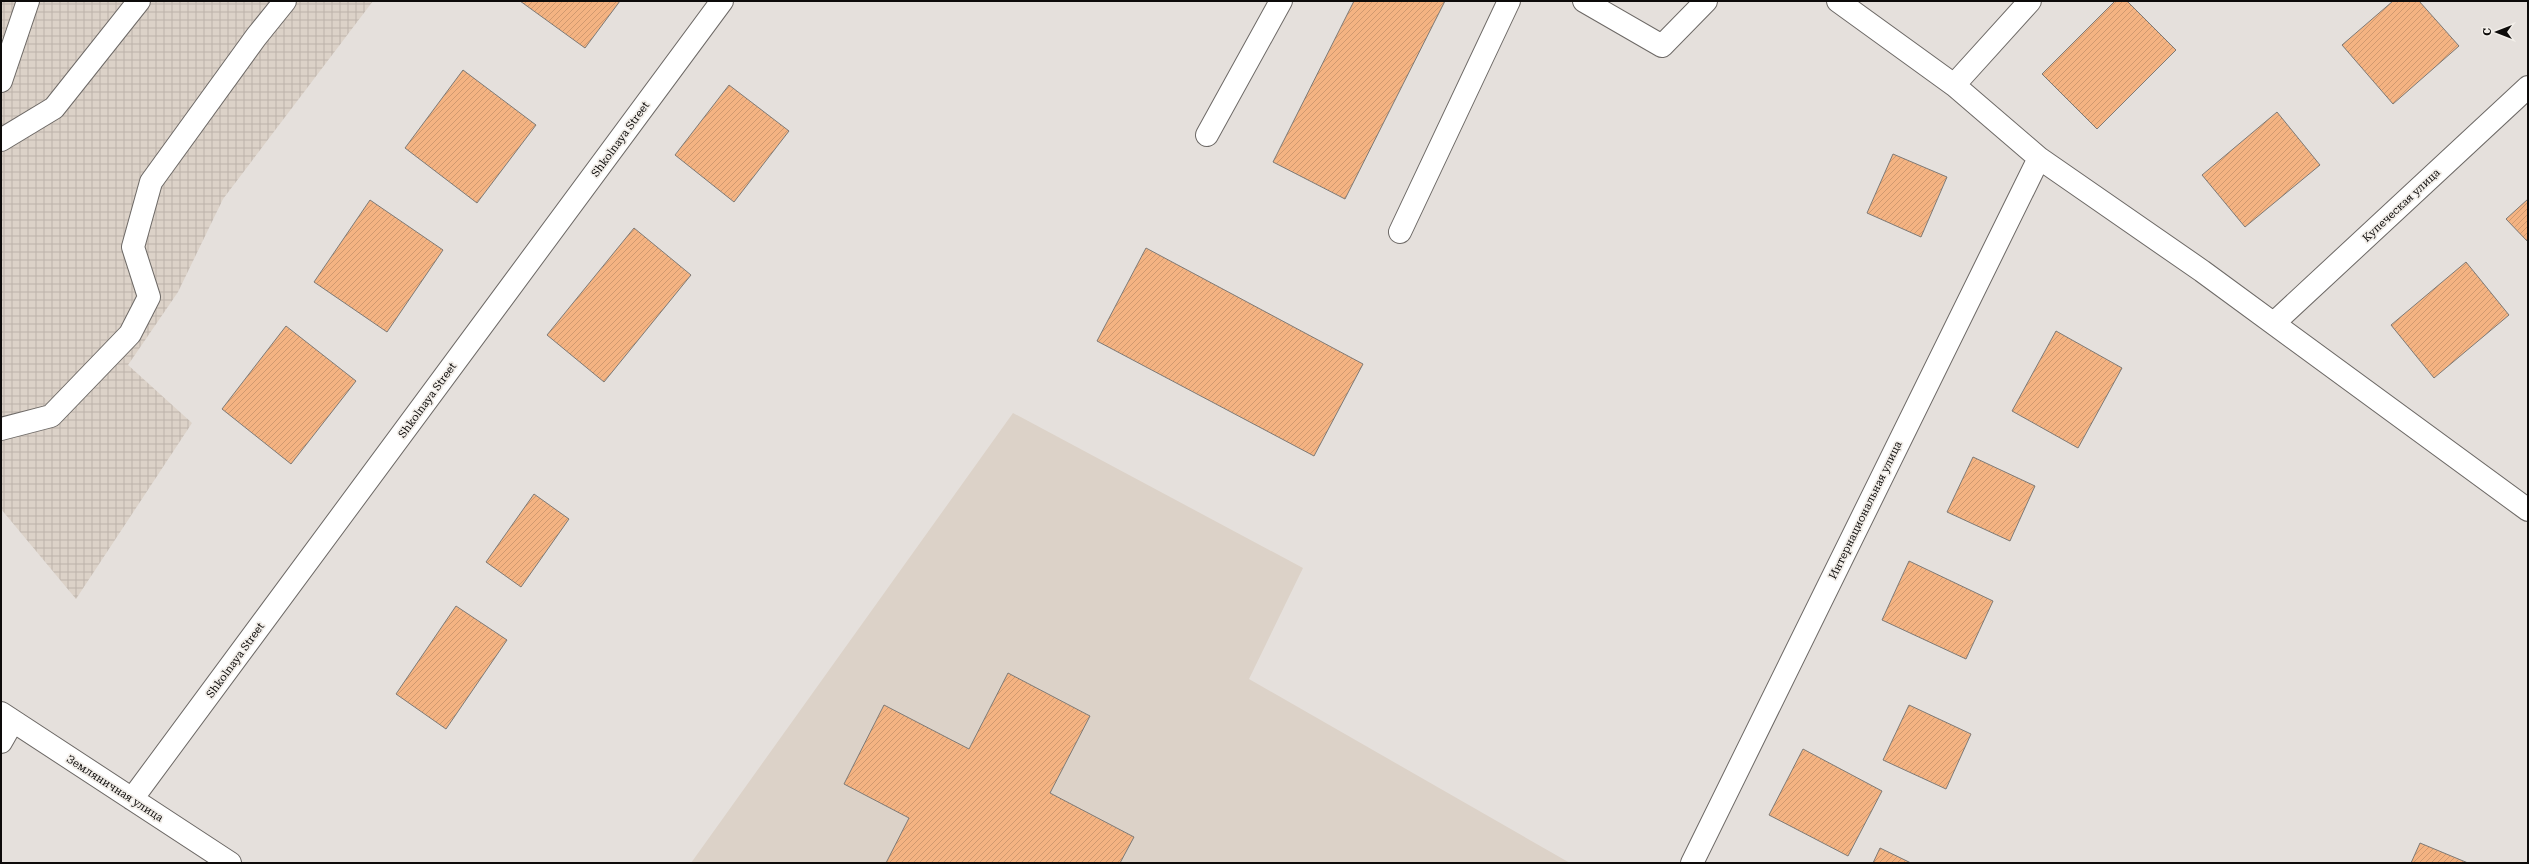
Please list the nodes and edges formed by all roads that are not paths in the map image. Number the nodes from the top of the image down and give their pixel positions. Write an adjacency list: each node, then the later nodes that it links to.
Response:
1 (28, 1): 11 (street)
2 (139, 1): 15 (street)
3 (285, 1): 19 (street)
4 (722, 1): 23 (street, Shkolnaya Street)
5 (1281, 1): 14 (street)
6 (1509, 1): 17 (street)
7 (1584, 1): 8 (street)
8 (1706, 1)
9 (1838, 1): 12 (street)
10 (2030, 1): 12 (street)
11 (1, 81)
12 (1954, 85): 16 (street)
13 (2528, 87): 18 (street, Купеческая улица)
14 (1207, 135)
15 (1, 140)
16 (2038, 158): 18 (street); 25 (street, Интернациональная улица)
17 (1400, 232)
18 (2274, 323): 20 (street)
19 (1, 429)
20 (2528, 510)
21 (7, 717): 22 (street); 23 (street, Земляничная улица)
22 (1, 742)
23 (132, 799): 24 (street, Земляничная улица)
24 (230, 863)
25 (1692, 863)

